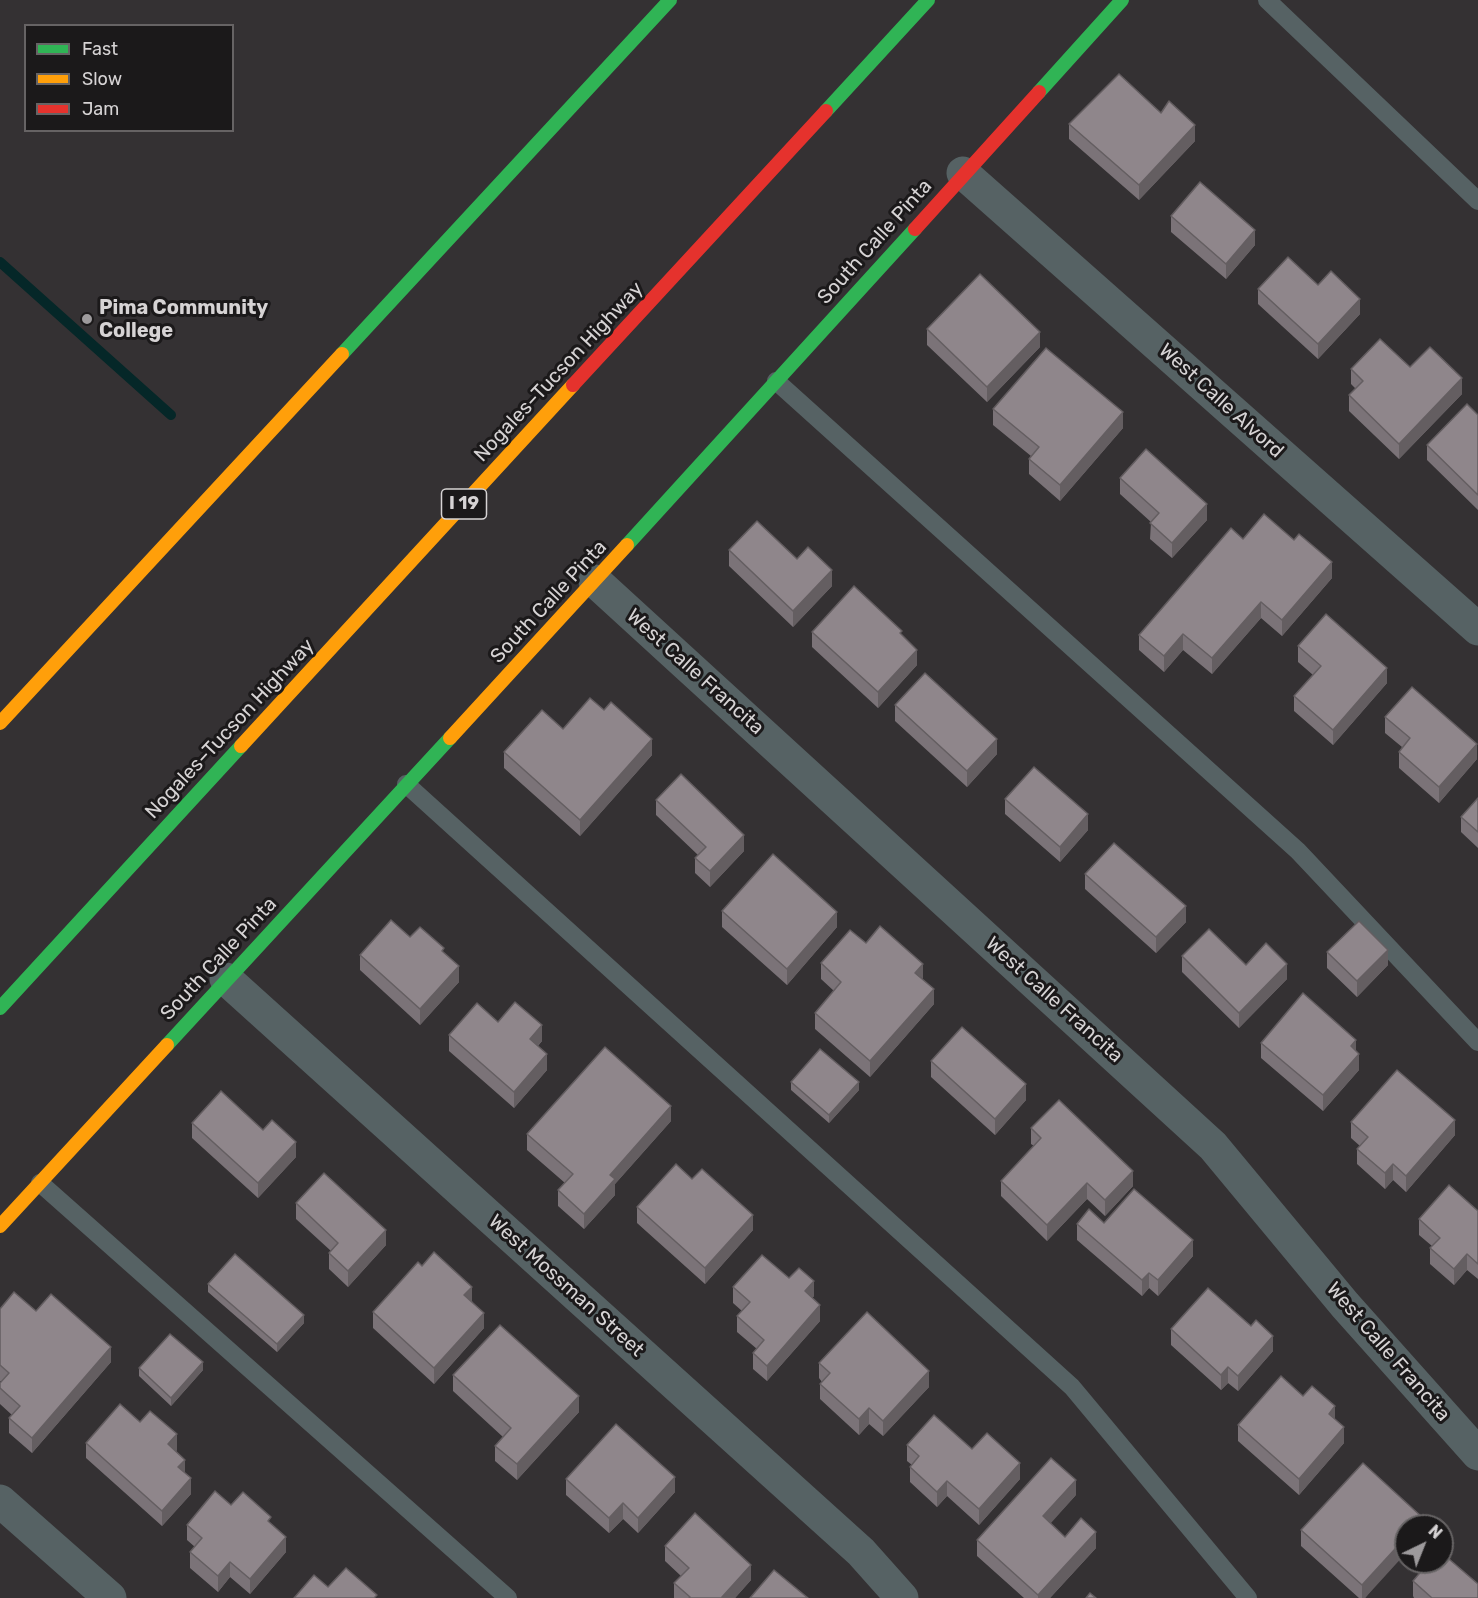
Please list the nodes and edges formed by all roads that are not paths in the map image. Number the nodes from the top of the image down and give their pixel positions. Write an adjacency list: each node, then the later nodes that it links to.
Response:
1 (670, 0): 10 (main road)
2 (928, 0): 13 (main road, Nogales–Tucson Highway / I 19)
3 (1122, 0): 5 (main road, South Calle Pinta)
4 (1268, 0): 6 (lane)
5 (963, 173): 7 (main road, South Calle Pinta); 9 (street, West Calle Alvord)
6 (1478, 201)
7 (776, 381): 8 (main road, South Calle Pinta); 14 (lane)
8 (595, 581): 11 (main road, South Calle Pinta); 17 (street, West Calle Francita)
9 (1478, 629)
10 (0, 723)
11 (406, 784): 12 (main road, South Calle Pinta); 22 (lane)
12 (226, 979): 15 (main road, South Calle Pinta); 21 (street, West Mossman Street)
13 (0, 1008)
14 (1478, 1042)
15 (40, 1183): 16 (main road, South Calle Pinta); 20 (lane)
16 (0, 1226)
17 (1478, 1454)
18 (0, 1501): 19 (street)
19 (110, 1598)
20 (508, 1598)
21 (902, 1598)
22 (1248, 1598)

